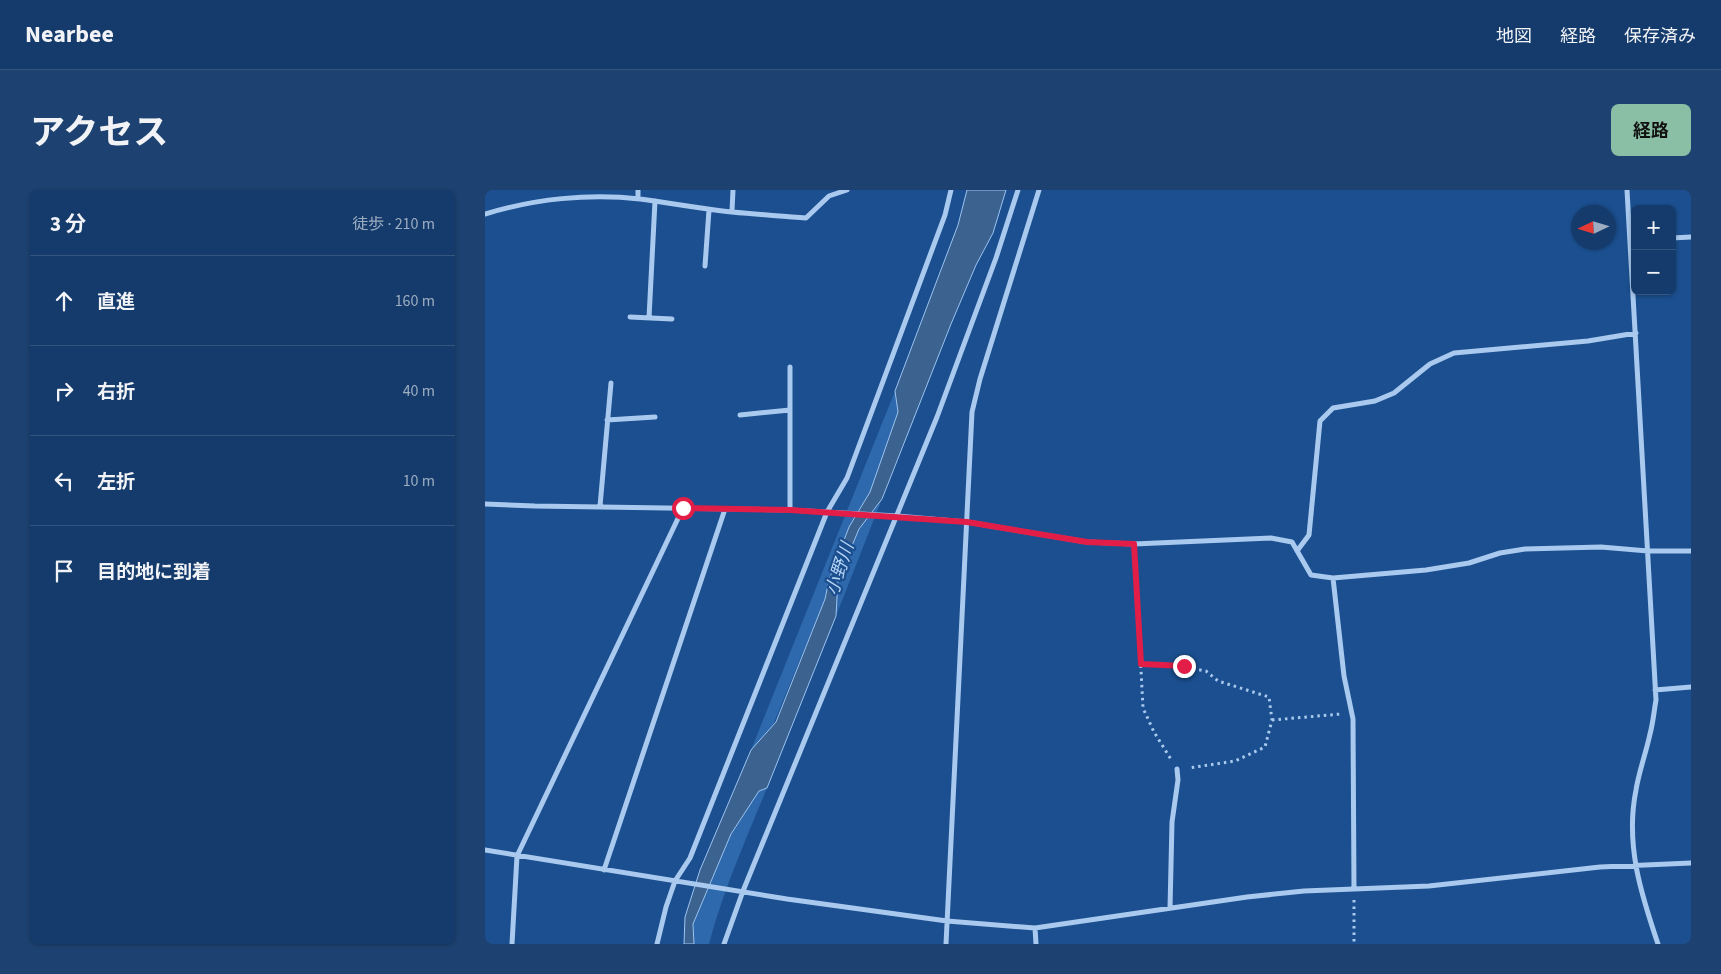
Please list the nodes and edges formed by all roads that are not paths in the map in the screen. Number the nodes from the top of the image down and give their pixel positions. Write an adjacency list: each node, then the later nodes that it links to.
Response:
1 (638, 190): 9 (street)
2 (733, 190): 12 (street)
3 (847, 190): 8 (street)
4 (951, 190): 34 (street)
5 (1018, 190): 35 (street)
6 (1039, 190): 36 (street)
7 (1627, 190): 14 (street)
8 (829, 193): 12 (street)
9 (639, 199): 10 (street); 13 (street)
10 (655, 201): 11 (street); 20 (street)
11 (709, 210): 12 (street); 18 (street)
12 (732, 211)
13 (485, 214)
14 (1631, 224)
15 (1691, 237): 16 (street)
16 (1676, 238)
17 (1633, 250): 22 (street)
18 (705, 266)
19 (630, 317): 20 (street)
20 (649, 318): 21 (street)
21 (672, 319)
22 (1636, 333): 37 (street); 38 (street)
23 (790, 367): 25 (street)
24 (611, 383): 28 (street)
25 (790, 410): 26 (street); 33 (street)
26 (740, 415)
27 (655, 417): 28 (street)
28 (607, 420): 30 (street)
29 (485, 504): 30 (street)
30 (599, 506): 31 (street)
31 (683, 508): 32 (street); 45 (street)
32 (725, 509): 33 (street); 48 (street)
33 (790, 510): 34 (street)
34 (827, 512): 35 (street); 49 (street)
35 (897, 516): 36 (street); 51 (street)
36 (967, 522): 37 (street); 53 (street)
37 (1297, 551): 40 (street)
38 (1648, 551): 39 (street); 40 (street); 42 (street)
39 (1691, 551)
40 (1333, 578): 50 (street)
41 (1691, 687): 42 (street)
42 (1655, 690): 47 (street)
43 (1177, 769): 52 (street)
44 (485, 850): 45 (street)
45 (517, 856): 48 (street); 55 (street)
46 (1691, 863): 47 (street)
47 (1635, 866): 50 (street); 60 (street)
48 (604, 870): 49 (street)
49 (675, 881): 51 (street); 56 (street)
50 (1354, 889): 52 (street)
51 (740, 891): 53 (street); 57 (street)
52 (1170, 908): 54 (street)
53 (947, 921): 54 (street); 58 (street)
54 (1035, 928): 59 (street)
55 (512, 944)
56 (657, 944)
57 (724, 944)
58 (946, 944)
59 (1036, 944)
60 (1658, 944)

